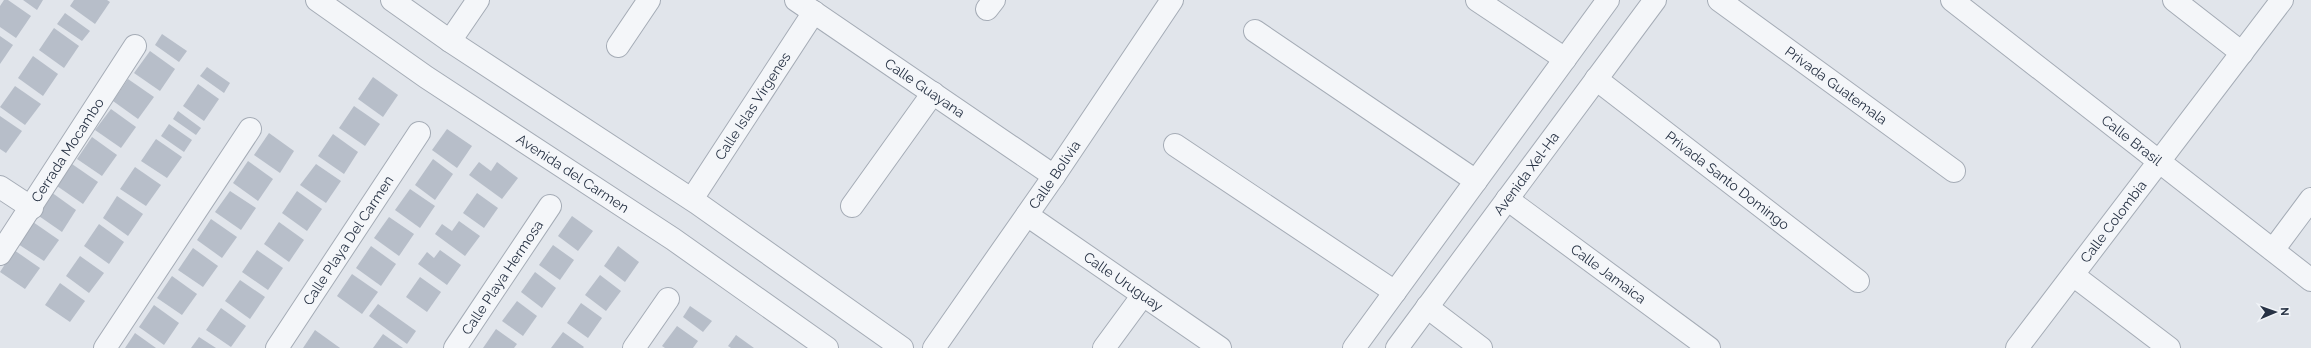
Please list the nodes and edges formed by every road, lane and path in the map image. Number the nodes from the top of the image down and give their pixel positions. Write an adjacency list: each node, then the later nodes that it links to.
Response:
1 (392, 0): 16 (street)
2 (478, 0): 16 (street)
3 (649, 0): 18 (street)
4 (796, 0): 14 (street, Calle Guayana)
5 (1172, 0): 28 (street, Calle Bolivia)
6 (1476, 0): 20 (street)
7 (1608, 0): 20 (street)
8 (1655, 0): 21 (street, Avenida Xel-Ha)
9 (1719, 0): 27 (street, Privada Guatemala)
10 (1952, 0): 26 (street, Calle Brasil)
11 (2174, 0): 19 (street)
12 (2282, 0): 19 (street, Calle Colombia)
13 (323, 2): 51 (street, Avenida del Carmen)
14 (814, 12): 22 (street, Calle Guayana); 31 (street, Calle Islas Vírgenes)
15 (1255, 31): 29 (street)
16 (450, 41): 31 (street)
17 (135, 46): 36 (street, Cerrada Mocambo)
18 (618, 46)
19 (2242, 53): 26 (street, Calle Colombia)
20 (1565, 59): 29 (street)
21 (1596, 79): 32 (street, Avenida Xel-Ha); 42 (street, Privada Santo Domingo)
22 (933, 93): 28 (street, Calle Guayana); 35 (street)
23 (250, 129): 47 (street)
24 (420, 133): 48 (street, Calle Playa Del Carmen)
25 (1175, 145): 43 (street)
26 (2160, 161): 38 (street, Calle Brasil); 40 (street, Calle Colombia)
27 (1954, 171)
28 (1054, 176): 37 (street, Calle Bolivia)
29 (1476, 181): 43 (street)
30 (0, 187): 36 (street)
31 (692, 199): 52 (street)
32 (1507, 199): 46 (street, Avenida Xel-Ha); 59 (street, Calle Jamaica)
33 (2311, 199): 38 (street)
34 (550, 206): 49 (street, Calle Playa Hermosa)
35 (852, 206)
36 (32, 208): 39 (street, Cerrada Mocambo)
37 (1027, 215): 44 (street, Calle Uruguay); 53 (street, Calle Bolivia)
38 (2273, 250): 41 (street, Calle Brasil)
39 (0, 254)
40 (2073, 275): 60 (street, Calle Colombia); 61 (street)
41 (2311, 280)
42 (1858, 281)
43 (1394, 292): 56 (street)
44 (1143, 295): 54 (street); 55 (street, Calle Uruguay)
45 (668, 299): 50 (street)
46 (1427, 307): 57 (street, Avenida Xel-Ha); 58 (street)
47 (104, 348)
48 (277, 348)
49 (455, 348)
50 (634, 348)
51 (827, 348)
52 (902, 348)
53 (934, 348)
54 (1104, 348)
55 (1220, 348)
56 (1354, 348)
57 (1397, 348)
58 (1481, 348)
59 (1709, 348)
60 (2017, 348)
61 (2169, 348)

